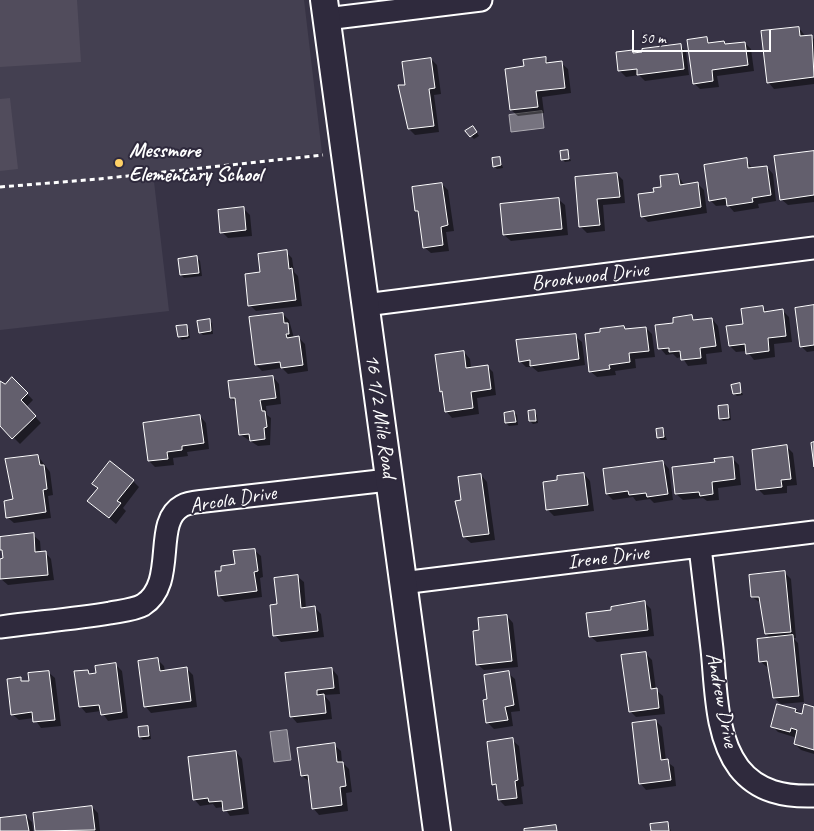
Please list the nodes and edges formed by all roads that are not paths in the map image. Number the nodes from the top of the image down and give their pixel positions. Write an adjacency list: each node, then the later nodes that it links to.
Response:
1 (481, 0): 2 (street)
2 (325, 10): 4 (street, 16 1/2 Mile Road)
3 (814, 248): 4 (street, Brookwood Drive)
4 (365, 305): 5 (street, 16 1/2 Mile Road)
5 (388, 480): 8 (street, 16 1/2 Mile Road); 9 (street, Arcola Drive)
6 (814, 532): 7 (street, Irene Drive)
7 (700, 547): 8 (street, Irene Drive); 10 (street, Andrew Drive)
8 (402, 583): 11 (street, 16 1/2 Mile Road)
9 (0, 627)
10 (814, 796)
11 (437, 831)

